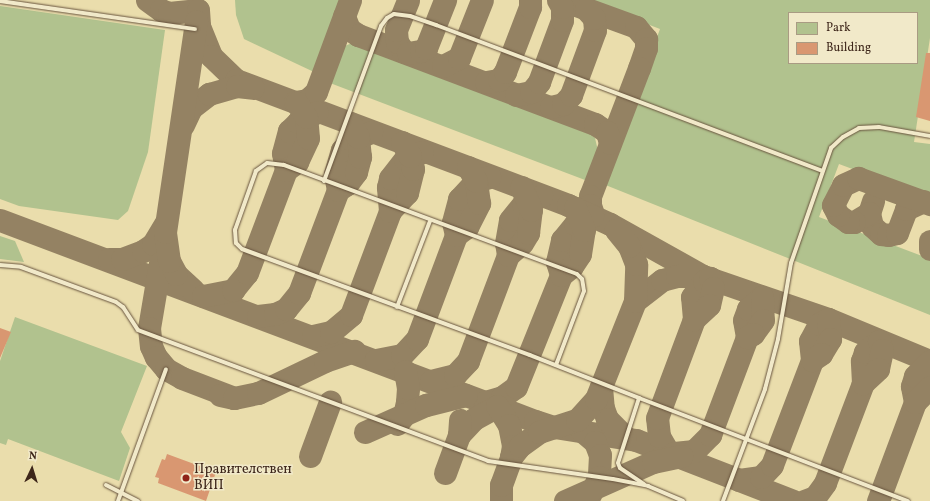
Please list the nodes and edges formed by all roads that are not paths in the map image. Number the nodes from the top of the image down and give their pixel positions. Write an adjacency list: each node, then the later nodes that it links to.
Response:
1 (0, 1): 2 (lane)
2 (195, 29)
3 (930, 136): 4 (lane)
4 (822, 171): 5 (lane); 12 (lane)
5 (324, 181): 6 (lane); 8 (lane)
6 (430, 221): 8 (lane); 9 (lane)
7 (0, 266): 14 (lane)
8 (397, 307): 9 (lane)
9 (556, 365): 11 (lane)
10 (166, 369): 15 (lane)
11 (639, 398): 12 (lane); 14 (lane)
12 (746, 439): 19 (lane); 20 (lane)
13 (106, 485): 15 (lane)
14 (648, 486): 18 (lane)
15 (121, 493): 16 (lane); 17 (lane)
16 (118, 501)
17 (138, 501)
18 (683, 501)
19 (723, 501)
20 (908, 501)

